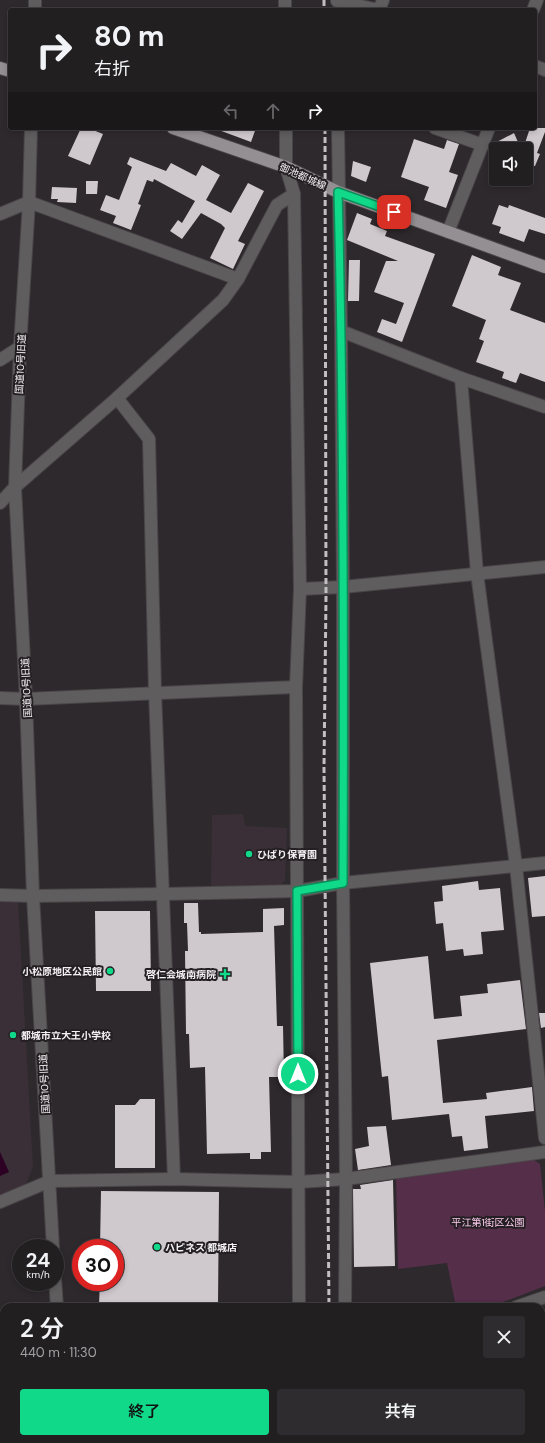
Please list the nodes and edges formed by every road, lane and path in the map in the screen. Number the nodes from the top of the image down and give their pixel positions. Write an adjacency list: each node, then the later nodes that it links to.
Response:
1 (337, 4): 2 (street)
2 (366, 8)
3 (31, 130): 13 (street, 国道10号旧道)
4 (179, 130): 10 (main road, 御池都城線)
5 (286, 130): 10 (street)
6 (338, 130): 11 (street)
7 (441, 130): 9 (street)
8 (488, 130): 9 (street)
9 (483, 145): 15 (street)
10 (286, 168): 11 (main road, 御池都城線); 12 (street)
11 (338, 192): 15 (main road, 御池都城線); 18 (street)
12 (294, 194): 17 (street); 29 (street)
13 (29, 202): 14 (street); 17 (street); 19 (street, 国道10号旧道)
14 (0, 214)
15 (448, 232): 16 (main road, 御池都城線)
16 (545, 266)
17 (238, 279): 22 (street)
18 (341, 331): 21 (street); 28 (street)
19 (20, 347): 20 (street); 24 (street, 国道10号旧道)
20 (0, 360)
21 (461, 378): 23 (street); 27 (street)
22 (117, 398): 24 (street); 31 (street)
23 (545, 407)
24 (15, 487): 25 (street); 33 (street, 国道10号旧道)
25 (0, 503)
26 (545, 567): 27 (street)
27 (478, 574): 28 (street); 35 (street)
28 (343, 587): 29 (street); 36 (street)
29 (300, 589): 30 (street)
30 (296, 687): 31 (street); 37 (street)
31 (155, 692): 33 (street); 38 (street)
32 (0, 698): 33 (street)
33 (26, 699): 40 (street, 国道10号旧道)
34 (545, 863): 35 (street)
35 (516, 866): 36 (street); 41 (street)
36 (343, 883): 37 (street); 44 (street)
37 (297, 891): 38 (street); 46 (street)
38 (163, 894): 40 (street); 43 (street)
39 (0, 895): 40 (street)
40 (33, 896): 45 (street, 国道10号旧道)
41 (545, 1138)
42 (545, 1152): 44 (street)
43 (174, 1179): 45 (street); 46 (street)
44 (346, 1179): 46 (street); 53 (street)
45 (50, 1181): 47 (street); 48 (street, 国道10号旧道)
46 (298, 1182): 52 (street)
47 (0, 1202)
48 (53, 1239)
49 (55, 1291): 51 (street)
50 (545, 1297): 54 (street)
51 (56, 1303)
52 (299, 1303)
53 (345, 1303)
54 (528, 1303)

